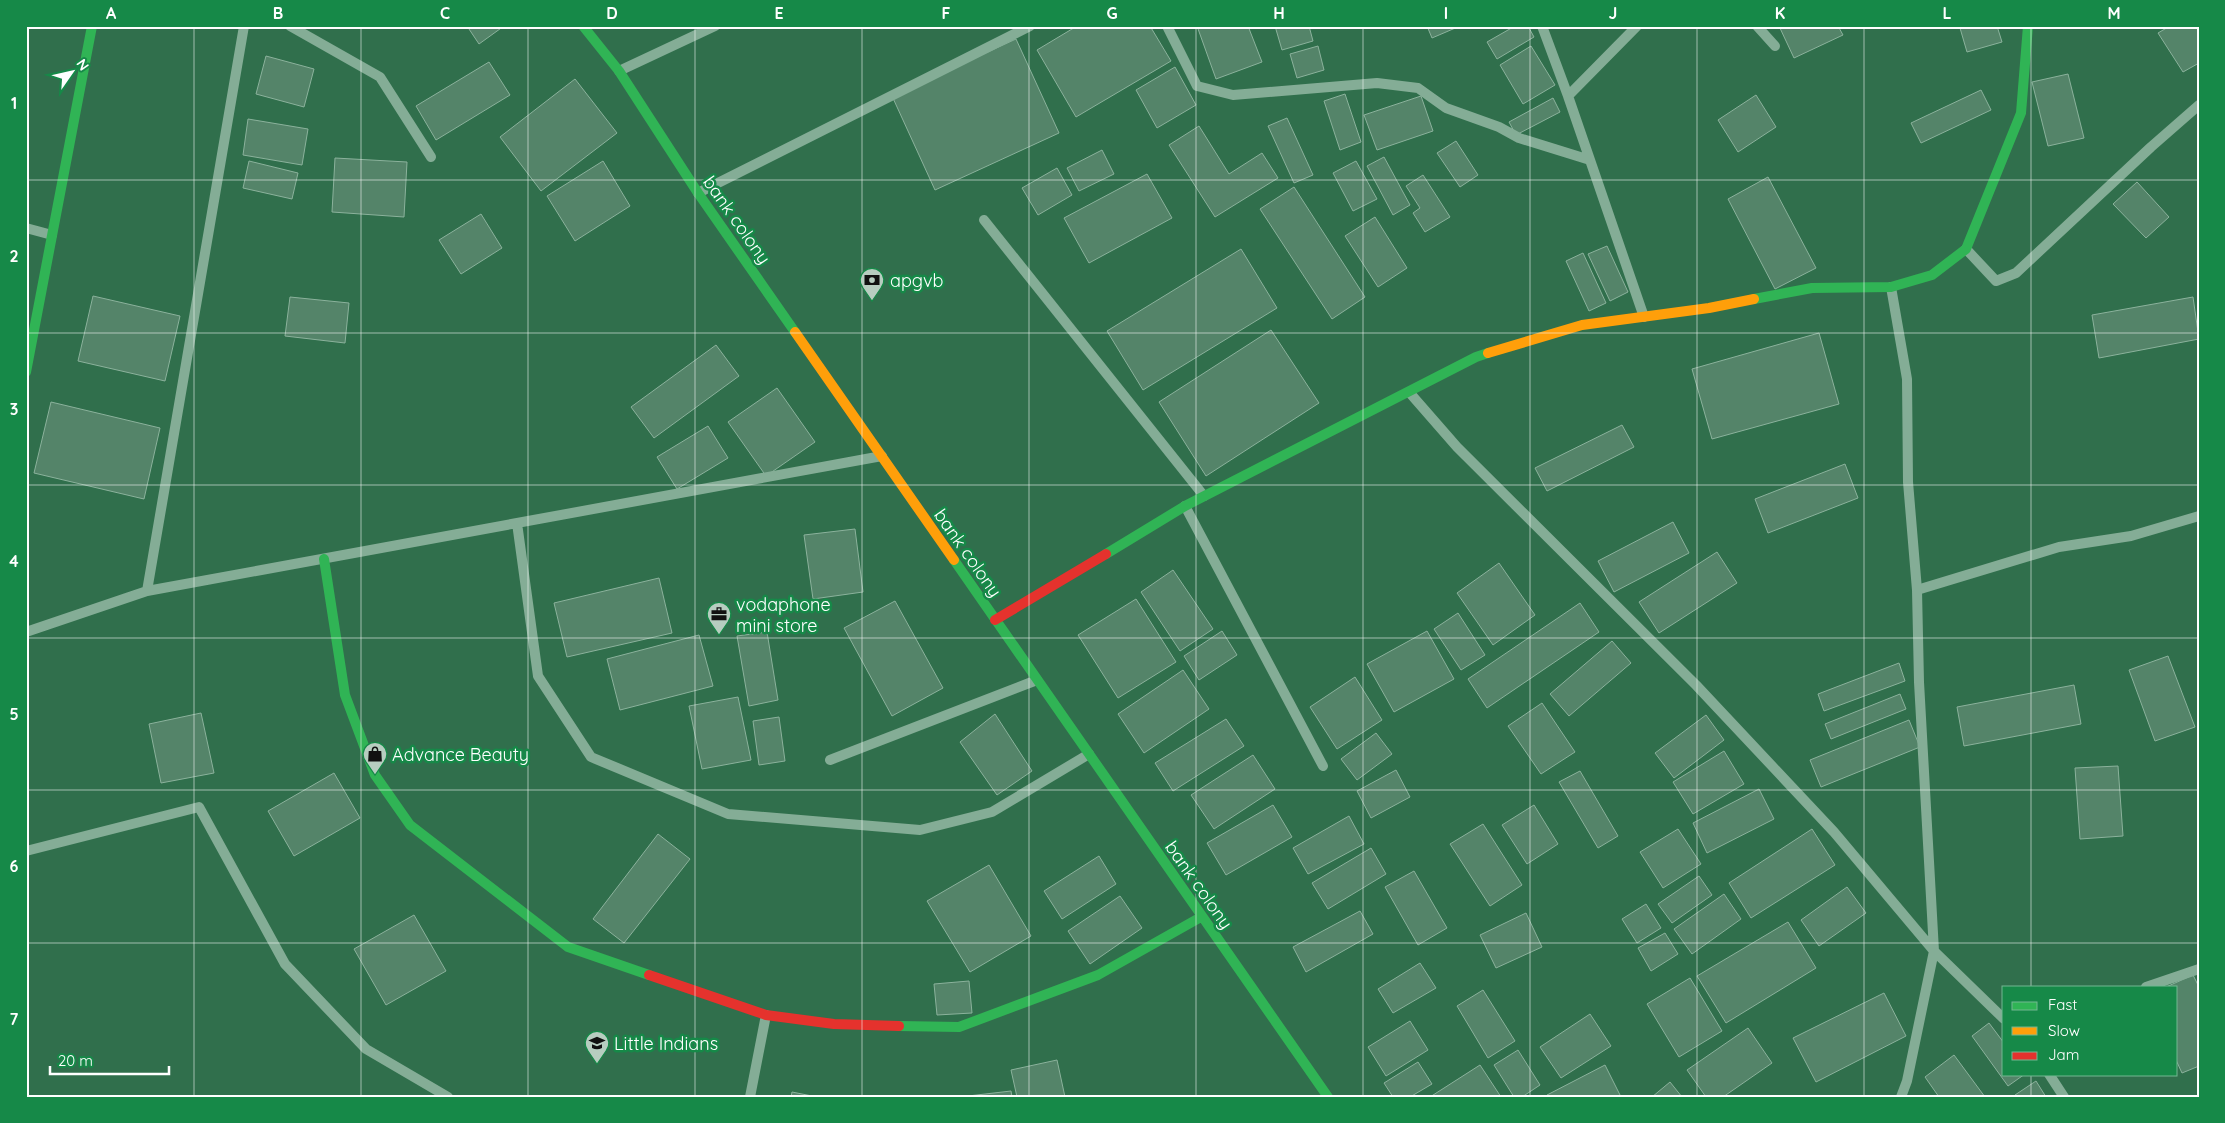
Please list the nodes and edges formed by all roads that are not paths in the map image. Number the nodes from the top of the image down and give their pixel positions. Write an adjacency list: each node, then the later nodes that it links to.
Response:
1 (92, 26): 21 (street)
2 (244, 26): 35 (street)
3 (290, 26): 16 (street)
4 (583, 26): 13 (street, bank colony)
5 (715, 26): 13 (street)
6 (1030, 26): 18 (street)
7 (1167, 26): 17 (street)
8 (1542, 26): 14 (street)
9 (1637, 26): 14 (street)
10 (1757, 26): 12 (street)
11 (2028, 26): 22 (street)
12 (1775, 46)
13 (619, 71): 18 (street, bank colony)
14 (1568, 96): 17 (street)
15 (2199, 106): 22 (street)
16 (431, 157)
17 (1590, 160): 24 (street)
18 (698, 193): 28 (street, bank colony)
19 (984, 220): 29 (street)
20 (26, 228): 21 (street)
21 (52, 235): 25 (street)
22 (1966, 249): 23 (street)
23 (1891, 287): 24 (street); 34 (street)
24 (1644, 317): 27 (street)
25 (28, 353): 26 (street)
26 (26, 372)
27 (1410, 392): 29 (street); 44 (street)
28 (882, 456): 32 (street); 36 (street, bank colony)
29 (1204, 496): 30 (street)
30 (1185, 506): 36 (street); 41 (street)
31 (2199, 516): 34 (street)
32 (517, 523): 33 (street); 39 (street)
33 (324, 559): 35 (street); 47 (street)
34 (1917, 590): 44 (street)
35 (147, 591): 37 (street)
36 (995, 620): 38 (street, bank colony)
37 (26, 632)
38 (1037, 680): 39 (street, bank colony); 40 (street)
39 (1088, 754): 43 (street, bank colony)
40 (830, 760)
41 (1324, 766)
42 (26, 851): 50 (street)
43 (1201, 917): 47 (street); 52 (street, bank colony)
44 (1934, 951): 48 (street); 53 (street)
45 (2199, 970): 46 (street)
46 (2149, 986)
47 (766, 1015): 51 (street)
48 (2002, 1017)
49 (2050, 1076): 54 (street)
50 (448, 1097)
51 (750, 1097)
52 (1328, 1097)
53 (1901, 1097)
54 (2064, 1097)

